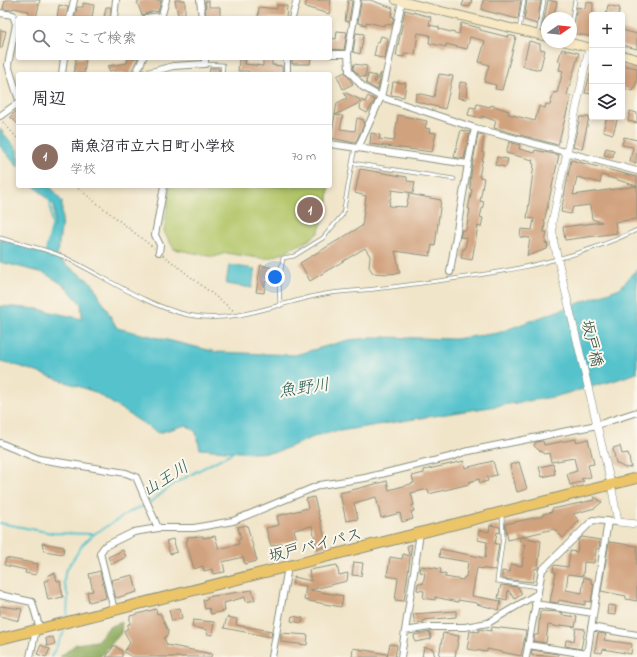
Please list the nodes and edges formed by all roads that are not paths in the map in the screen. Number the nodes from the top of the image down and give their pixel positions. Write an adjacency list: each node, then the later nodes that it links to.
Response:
1 (74, 0): 14 (street)
2 (116, 0): 15 (street)
3 (166, 0): 16 (street)
4 (200, 0): 17 (street)
5 (297, 0): 18 (street)
6 (357, 0): 28 (street)
7 (524, 0): 21 (lane)
8 (544, 0): 22 (lane)
9 (575, 0): 12 (lane)
10 (399, 1): 11 (main road); 41 (street)
11 (419, 3): 21 (main road)
12 (573, 12)
13 (0, 13): 19 (street)
14 (70, 16)
15 (114, 16)
16 (161, 16)
17 (202, 16)
18 (293, 16)
19 (16, 24)
20 (16, 24): 40 (street)
21 (519, 30): 22 (main road)
22 (538, 35): 23 (main road)
23 (541, 36)
24 (577, 45): 25 (main road)
25 (589, 48)
26 (589, 53): 47 (street, 坂戸橋)
27 (332, 54): 28 (street)
28 (348, 54): 41 (street)
29 (625, 56): 30 (main road)
30 (637, 59)
31 (64, 60): 35 (street)
32 (142, 60): 36 (street)
33 (287, 60): 39 (street)
34 (205, 61): 37 (street); 38 (lane)
35 (62, 72)
36 (137, 72)
37 (151, 72)
38 (222, 72)
39 (286, 72)
40 (16, 91)
41 (381, 97): 44 (street); 46 (street)
42 (16, 105): 43 (street)
43 (0, 117)
44 (475, 128): 47 (street); 49 (street)
45 (332, 144): 46 (street)
46 (356, 148): 48 (lane); 49 (street)
47 (567, 152): 50 (street); 56 (street, 坂戸橋)
48 (352, 163): 51 (lane); 58 (lane)
49 (468, 164): 57 (street)
50 (637, 171)
51 (454, 179)
52 (164, 188): 55 (street)
53 (637, 230): 56 (lane)
54 (0, 238): 58 (lane)
55 (159, 252)
56 (558, 258): 58 (lane); 60 (street, 坂戸橋)
57 (450, 272)
58 (280, 306)
59 (637, 412): 60 (street)
60 (597, 425): 63 (street, 坂戸橋); 68 (street)
61 (0, 443): 68 (street)
62 (637, 478): 63 (highway, 坂戸バイパス)
63 (611, 484): 64 (highway, 坂戸バイパス); 66 (street, 坂戸橋)
64 (501, 512): 69 (highway, 坂戸バイパス); 71 (lane)
65 (608, 521): 66 (street); 71 (street); 76 (street)
66 (618, 522): 67 (street)
67 (637, 524)
68 (158, 528): 75 (street)
69 (420, 533): 70 (highway, 坂戸バイパス); 79 (street)
70 (288, 567): 75 (highway, 坂戸バイパス); 84 (street)
71 (538, 587): 72 (street)
72 (537, 594): 74 (street); 79 (street)
73 (0, 595): 78 (street)
74 (535, 604): 76 (street); 82 (street)
75 (114, 610): 78 (highway, 坂戸バイパス)
76 (593, 613): 77 (street)
77 (591, 627): 80 (street); 82 (street)
78 (38, 630): 81 (highway, 坂戸バイパス); 83 (street)
79 (405, 631): 85 (street)
80 (637, 635)
81 (0, 639)
82 (528, 645): 86 (street)
83 (30, 657)
84 (272, 657)
85 (401, 657)
86 (526, 657)

